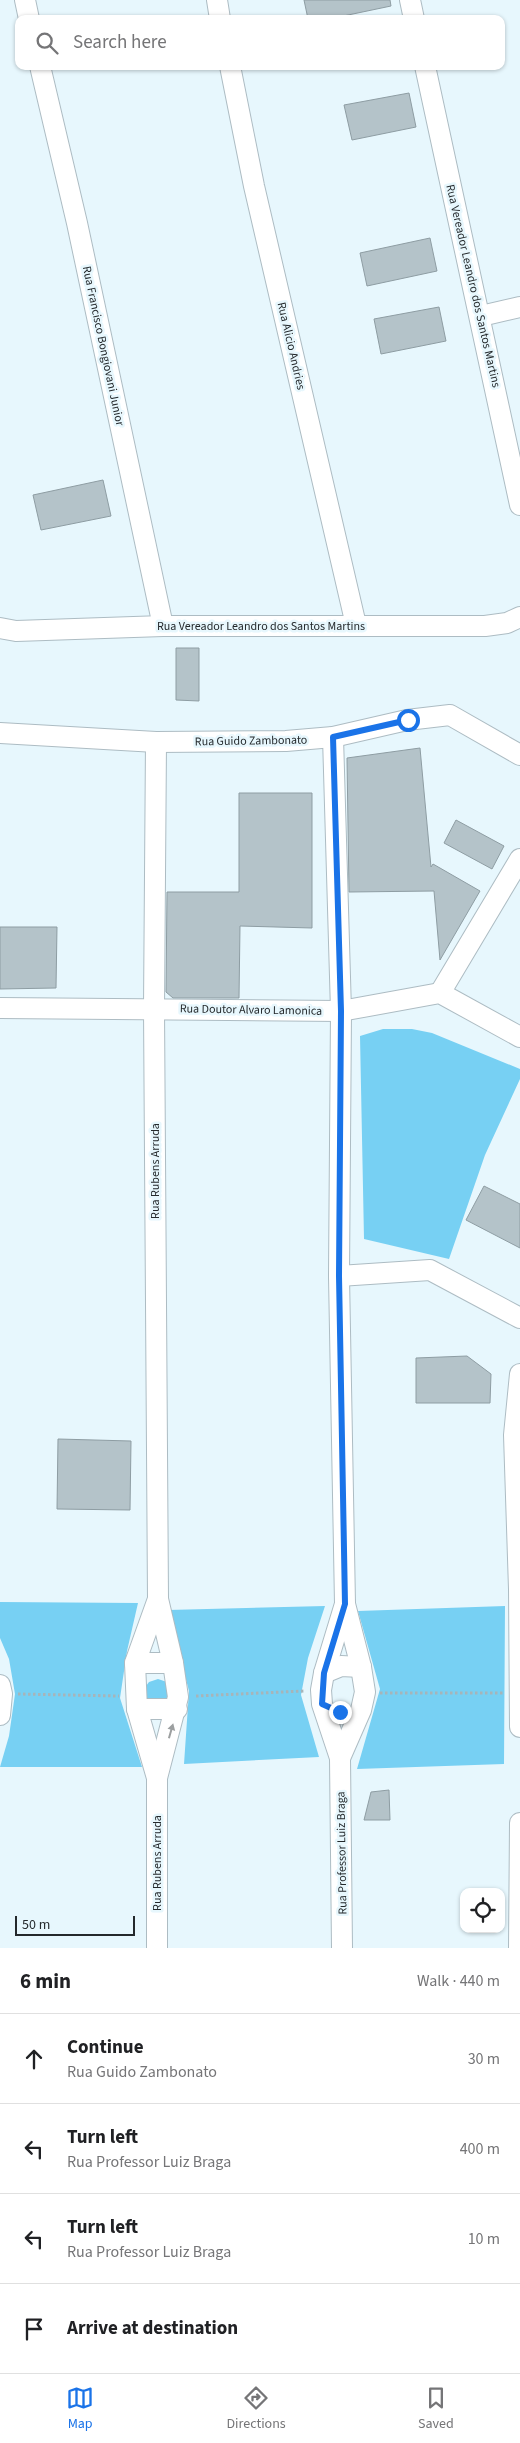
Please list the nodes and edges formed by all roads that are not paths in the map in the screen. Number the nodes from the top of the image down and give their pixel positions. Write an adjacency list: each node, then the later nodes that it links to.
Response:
1 (25, 0): 4 (street)
2 (217, 0): 5 (street)
3 (410, 0): 6 (street)
4 (28, 15)
5 (219, 15)
6 (413, 15)
7 (41, 70): 15 (street, Rua Francisco Bongiovani Junior)
8 (231, 70): 14 (street, Rua Alicio Andries)
9 (425, 70): 11 (street, Rua Vereador Leandro dos Santos Martins)
10 (520, 307): 11 (street)
11 (481, 316): 12 (street, Rua Vereador Leandro dos Santos Martins)
12 (520, 505)
13 (520, 617): 14 (street, Rua Vereador Leandro dos Santos Martins)
14 (356, 625): 15 (street, Rua Vereador Leandro dos Santos Martins)
15 (163, 626): 16 (street, Rua Vereador Leandro dos Santos Martins)
16 (0, 628)
17 (0, 733): 19 (street, Rua Guido Zambonato)
18 (333, 737): 19 (street, Rua Guido Zambonato); 20 (street, Rua Guido Zambonato); 25 (street)
19 (156, 742): 24 (street, Rua Rubens Arruda)
20 (520, 754)
21 (520, 859): 22 (street)
22 (440, 993): 25 (street, Rua Doutor Alvaro Lamonica); 26 (street)
23 (0, 1008): 24 (street, Rua Doutor Alvaro Lamonica)
24 (154, 1008): 25 (street, Rua Doutor Alvaro Lamonica); 30 (street, Rua Rubens Arruda)
25 (341, 1011): 27 (street)
26 (520, 1037)
27 (339, 1276): 28 (street); 31 (street)
28 (520, 1318)
29 (520, 1374): 36 (street)
30 (158, 1599): 32 (street, Rua Rubens Arruda); 33 (street, Rua Rubens Arruda)
31 (345, 1604): 34 (street); 35 (street)
32 (136, 1663): 33 (street); 38 (street, Rua Rubens Arruda)
33 (173, 1663): 39 (street, Rua Rubens Arruda)
34 (361, 1667): 35 (street); 37 (street)
35 (323, 1689): 37 (street); 41 (street, Rua Professor Luiz Braga)
36 (520, 1693): 40 (street)
37 (363, 1701): 41 (street, Rua Professor Luiz Braga)
38 (137, 1703): 39 (street); 42 (street, Rua Rubens Arruda)
39 (178, 1703): 42 (street, Rua Rubens Arruda, one-way to 39)
40 (520, 1726)
41 (340, 1758): 45 (street, Rua Professor Luiz Braga)
42 (157, 1778): 44 (street, Rua Rubens Arruda)
43 (520, 1823): 46 (street)
44 (157, 1948)
45 (342, 1948)
46 (519, 1948)

